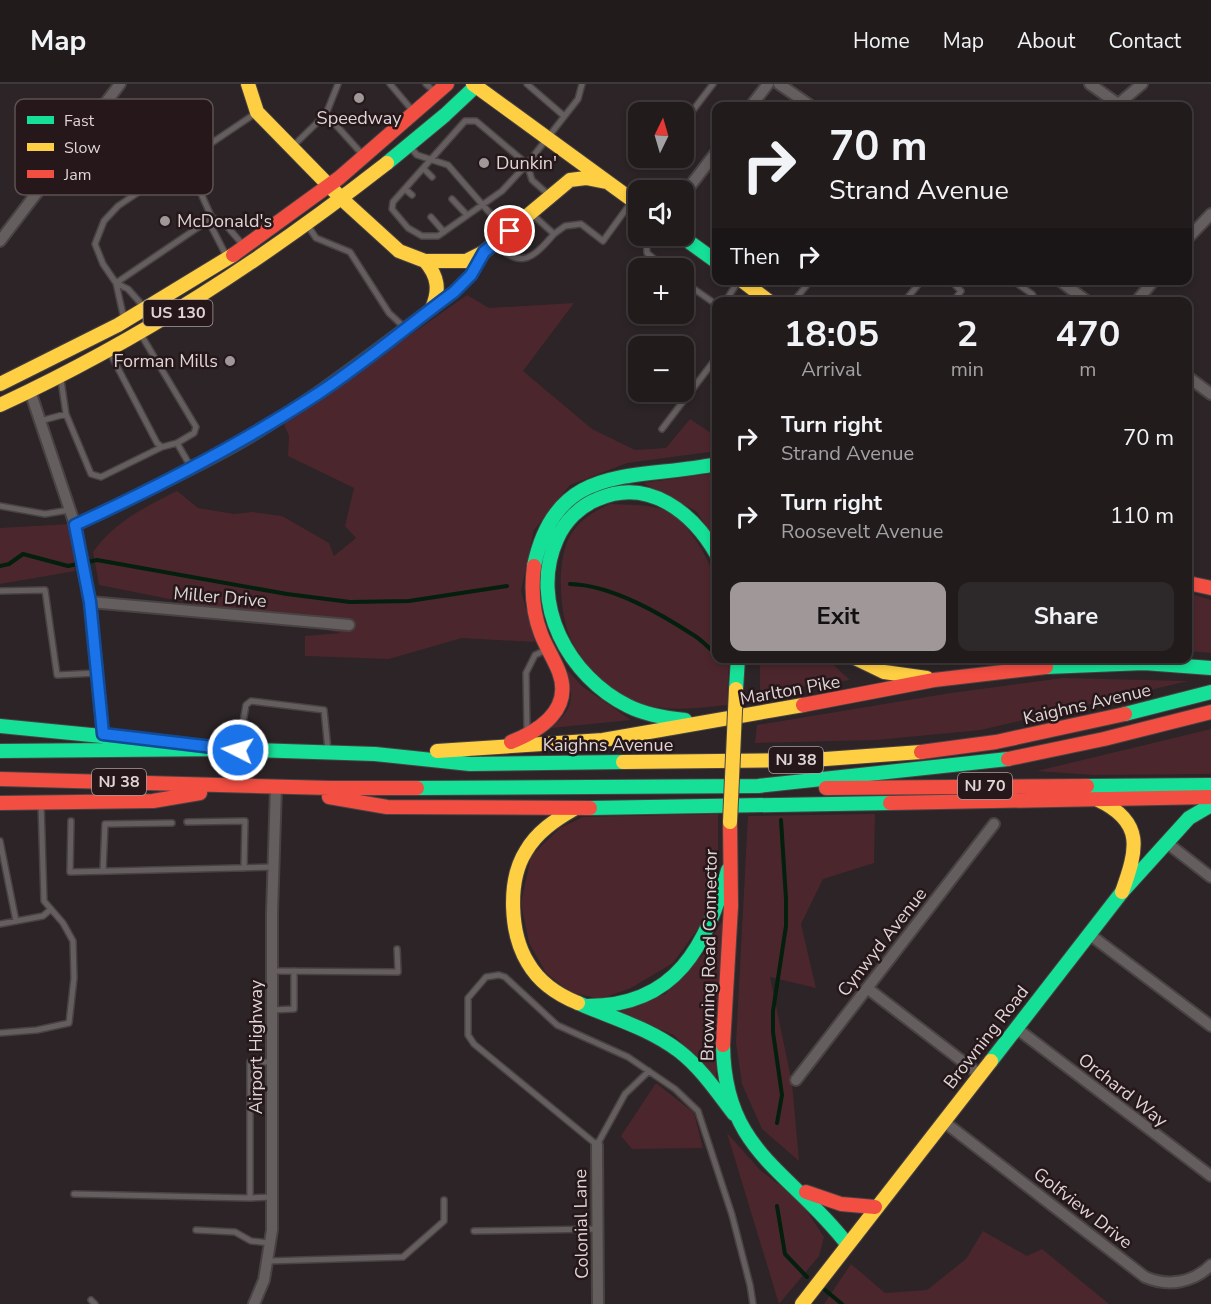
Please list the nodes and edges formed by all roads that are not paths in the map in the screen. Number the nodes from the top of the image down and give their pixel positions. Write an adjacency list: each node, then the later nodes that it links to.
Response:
1 (120, 84): 14 (street)
2 (248, 84): 20 (main road)
3 (338, 84): 22 (lane)
4 (390, 84): 21 (lane)
5 (527, 84): 23 (lane)
6 (582, 84): 23 (lane)
7 (713, 84): 19 (lane)
8 (768, 84): 15 (street)
9 (778, 84): 16 (street)
10 (1090, 84): 17 (street)
11 (1142, 84): 18 (street)
12 (476, 85): 24 (main road); 26 (main road, US 130)
13 (436, 87): 21 (main road, US 130)
14 (109, 99)
15 (754, 102)
16 (805, 102)
17 (1113, 102)
18 (1121, 102)
19 (694, 109)
20 (258, 112): 25 (lane); 27 (main road)
21 (414, 112): 29 (main road, US 130)
22 (326, 114): 27 (lane); 29 (lane)
23 (564, 116): 24 (lane)
24 (547, 137): 28 (main road); 32 (lane)
25 (213, 142)
26 (408, 145): 31 (lane); 47 (main road, US 130)
27 (292, 147): 38 (main road)
28 (569, 153): 35 (main road); 37 (main road)
29 (363, 155): 38 (main road, US 130)
30 (712, 158): 36 (street)
31 (433, 159): 32 (lane); 33 (lane); 48 (lane)
32 (527, 164): 44 (lane); 48 (lane)
33 (424, 169): 34 (lane); 39 (lane)
34 (432, 177)
35 (570, 180): 37 (main road); 44 (main road)
36 (694, 181)
37 (606, 182): 45 (main road)
38 (330, 185): 47 (main road); 62 (main road, US 130)
39 (405, 189): 43 (lane); 57 (lane)
40 (35, 195): 60 (street)
41 (134, 195): 67 (lane)
42 (202, 195): 53 (lane)
43 (412, 195)
44 (550, 196): 50 (main road)
45 (628, 197)
46 (452, 199): 52 (lane)
47 (343, 200): 55 (main road, US 130); 66 (main road)
48 (482, 204): 52 (lane); 56 (lane)
49 (628, 212): 58 (lane)
50 (531, 213): 56 (main road); 58 (lane)
51 (1211, 214): 59 (street)
52 (466, 215): 57 (lane)
53 (212, 218): 62 (lane); 64 (lane); 67 (lane)
54 (431, 218): 57 (lane)
55 (308, 226): 87 (lane); 88 (main road, US 130)
56 (510, 231): 63 (main road)
57 (444, 232)
58 (554, 234): 63 (lane)
59 (1192, 234)
60 (0, 241)
61 (694, 245): 65 (main road)
62 (245, 247): 64 (main road, US 130)
63 (490, 248): 66 (main road); 84 (street)
64 (228, 258): 85 (main road, US 130)
65 (712, 258)
66 (425, 261): 84 (main road)
67 (116, 283): 85 (lane); 86 (lane)
68 (747, 285): 76 (main road)
69 (807, 285): 77 (lane)
70 (918, 285): 78 (lane)
71 (955, 285): 79 (lane)
72 (1019, 285): 80 (lane)
73 (1066, 285): 81 (street)
74 (1150, 285): 82 (street)
75 (694, 289): 83 (lane)
76 (763, 297)
77 (797, 297)
78 (908, 297)
79 (957, 297)
80 (1034, 297)
81 (1081, 297)
82 (1140, 297)
83 (712, 302)
84 (432, 308): 87 (street)
85 (146, 309): 86 (main road, US 130)
86 (124, 321): 93 (main road, US 130)
87 (405, 328): 103 (street)
88 (140, 334): 89 (main road, US 130); 100 (lane)
89 (109, 352): 91 (main road, US 130); 101 (lane)
90 (712, 364): 99 (lane)
91 (60, 377): 94 (main road, US 130); 97 (lane)
92 (1192, 380): 95 (street)
93 (0, 384)
94 (30, 391): 96 (main road, US 130); 98 (street)
95 (1211, 394)
96 (0, 405)
97 (66, 414): 98 (lane); 101 (lane)
98 (40, 421): 105 (street)
99 (662, 429)
100 (177, 443): 101 (lane); 103 (lane)
101 (162, 447)
102 (712, 465): 113 (main road)
103 (192, 469): 106 (street)
104 (0, 506): 105 (lane)
105 (70, 509): 106 (street)
106 (75, 525): 111 (street)
107 (712, 548): 121 (main road)
108 (1192, 584): 109 (main road)
109 (1211, 588)
110 (0, 591): 117 (lane)
111 (90, 602): 112 (street, Miller Drive); 117 (street)
112 (349, 625)
113 (548, 649): 124 (lane); 124 (main road)
114 (738, 663): 151 (main road, Browning Road Connector, bridge)
115 (867, 663): 118 (main road)
116 (1211, 668): 118 (main road, Marlton Pike)
117 (98, 673): 123 (street)
118 (950, 680): 121 (main road, Marlton Pike)
119 (1211, 692): 130 (main road, Kaighns Avenue / NJ 38)
120 (1211, 712): 134 (main road, Kaighns Avenue / NJ 38)
121 (720, 721): 126 (main road, Marlton Pike)
122 (0, 726): 123 (main road)
123 (103, 734): 125 (main road)
124 (527, 736): 126 (main road)
125 (223, 749): 127 (main road, Kaighns Avenue / NJ 38); 128 (main road, Kaighns Avenue / NJ 38)
126 (490, 749): 130 (main road, Marlton Pike)
127 (238, 750): 129 (main road, Kaighns Avenue / NJ 38); 129 (lane)
128 (0, 751)
129 (329, 753): 130 (main road, Kaighns Avenue / NJ 38)
130 (375, 754)
131 (0, 778): 133 (main road, Kaighns Avenue / NJ 38)
132 (1211, 785): 134 (main road, NJ 70)
133 (237, 786): 135 (main road, Kaighns Avenue / NJ 38); 138 (main road)
134 (758, 786): 135 (main road, Kaighns Avenue / NJ 38)
135 (276, 787): 141 (main road); 148 (street, Airport Highway)
136 (1211, 797): 137 (main road)
137 (1090, 798): 141 (main road); 153 (main road)
138 (41, 802): 139 (main road); 154 (lane)
139 (0, 803)
140 (1211, 805): 147 (main road, Browning Road)
141 (575, 808): 162 (main road)
142 (71, 821): 150 (lane)
143 (172, 822): 150 (lane)
144 (187, 822): 149 (lane)
145 (994, 824): 161 (street, Cynwyd Avenue)
146 (0, 841): 155 (lane)
147 (1167, 843): 152 (street); 153 (main road, Browning Road)
148 (273, 867): 149 (lane); 159 (street, Airport Highway)
149 (244, 868): 150 (lane)
150 (103, 870)
151 (728, 870): 162 (main road); 171 (main road, Browning Road Connector)
152 (1211, 876)
153 (1122, 892): 157 (main road, Browning Road)
154 (51, 909): 155 (lane); 166 (lane)
155 (16, 921): 156 (lane)
156 (0, 924)
157 (1089, 934): 164 (street); 165 (main road, Browning Road)
158 (397, 949): 160 (lane)
159 (272, 971): 160 (lane); 163 (street, Airport Highway)
160 (294, 971): 163 (lane)
161 (867, 988): 169 (street); 170 (street, Cynwyd Avenue)
162 (577, 1005): 171 (main road)
163 (272, 1010): 167 (street, Airport Highway)
164 (1211, 1026)
165 (1016, 1028): 169 (main road, Browning Road); 174 (street, Orchard Way)
166 (0, 1033)
167 (272, 1062): 177 (street, Airport Highway); 178 (lane)
168 (649, 1071): 173 (lane); 173 (lane); 190 (lane)
169 (980, 1074): 172 (main road, Browning Road)
170 (796, 1080)
171 (734, 1114): 175 (main road, Browning Road Connector)
172 (943, 1120): 180 (main road, Browning Road); 187 (street, Golfview Drive)
173 (597, 1145): 181 (street, Colonial Lane)
174 (1211, 1176)
175 (795, 1186): 180 (main road); 185 (main road, Browning Road Connector)
176 (74, 1194): 178 (lane)
177 (272, 1197): 178 (lane); 184 (street, Airport Highway)
178 (250, 1198)
179 (444, 1200): 186 (lane)
180 (875, 1208): 185 (main road, Browning Road)
181 (598, 1229): 183 (lane); 189 (street, Colonial Lane)
182 (196, 1230): 184 (lane)
183 (474, 1231)
184 (270, 1244): 186 (street, Airport Highway)
185 (848, 1244): 191 (main road, Browning Road)
186 (268, 1261): 188 (street, Airport Highway)
187 (1211, 1265)
188 (254, 1304)
189 (598, 1304)
190 (753, 1304)
191 (802, 1304)

